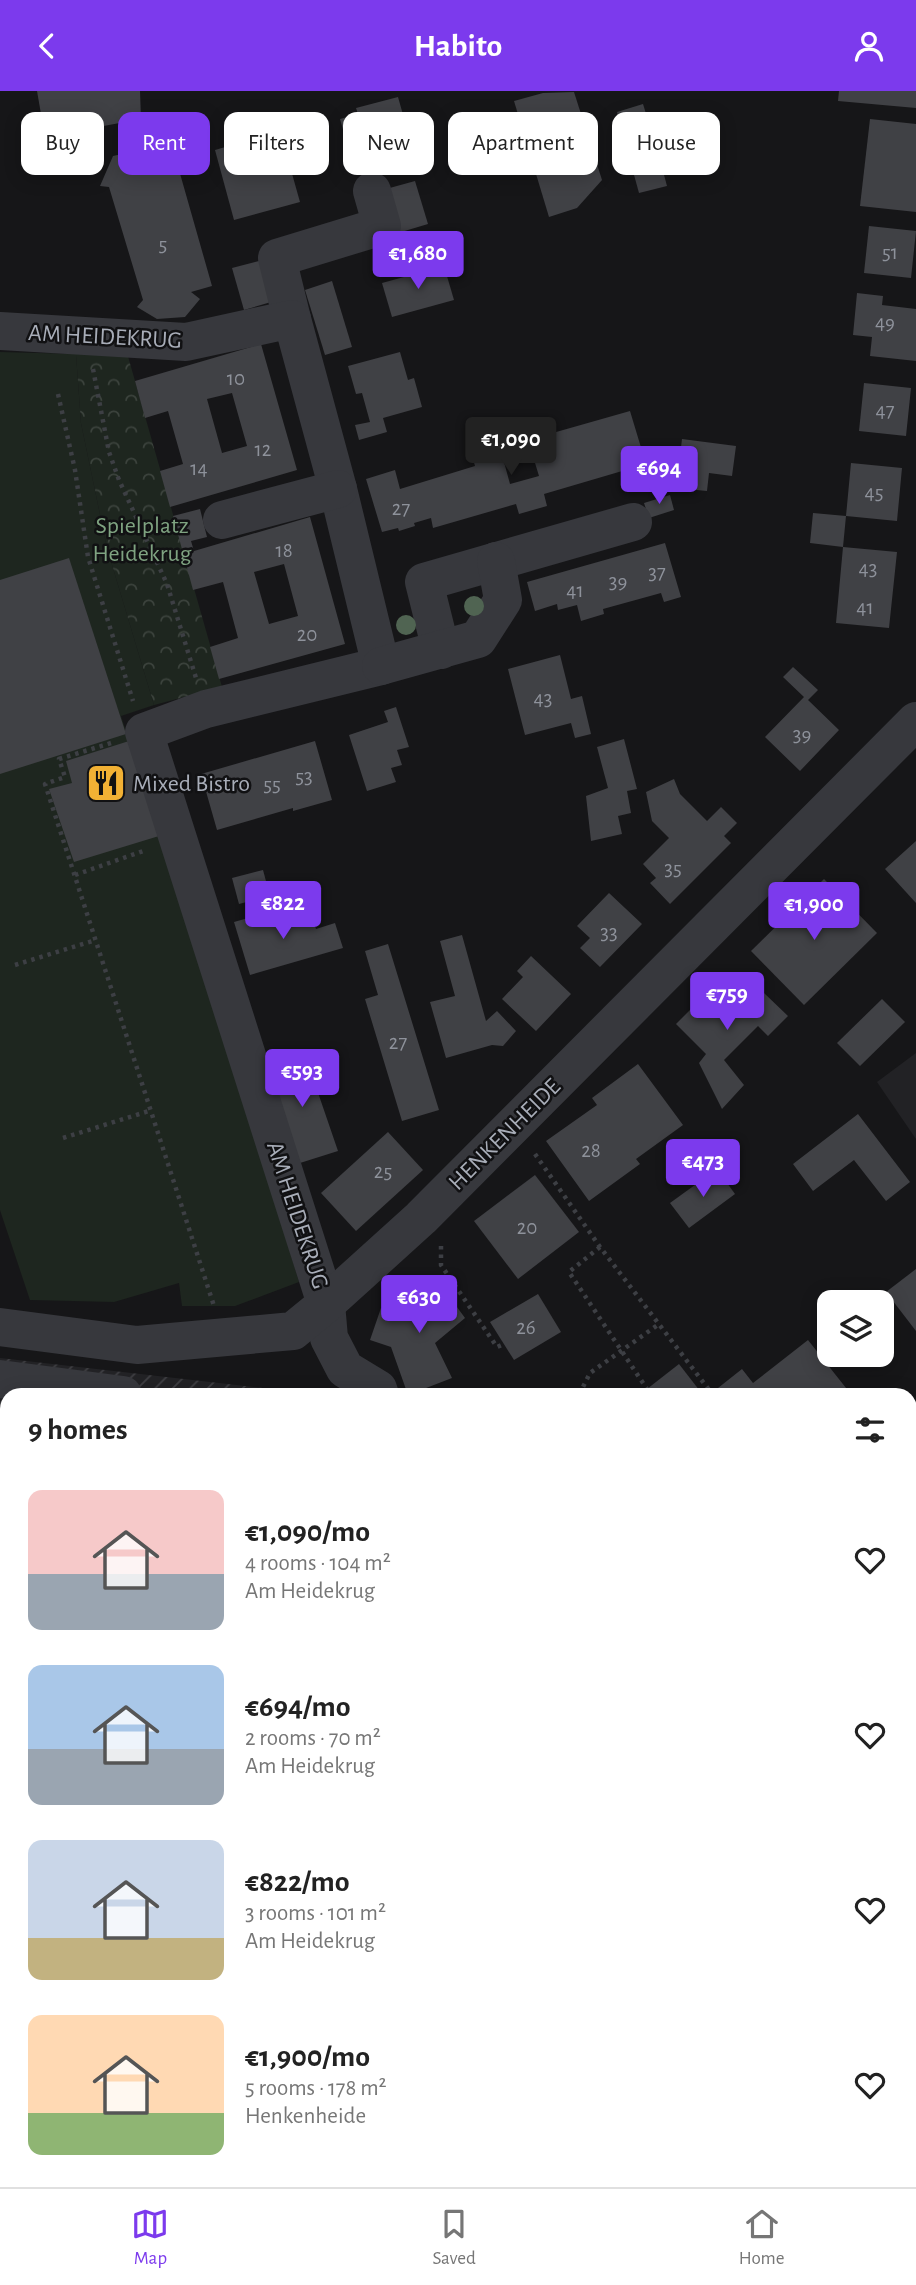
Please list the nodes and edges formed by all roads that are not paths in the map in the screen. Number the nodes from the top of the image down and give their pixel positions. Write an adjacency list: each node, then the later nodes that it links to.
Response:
1 (372, 191): 2 (street)
2 (292, 319): 3 (street, AM HEIDEKRUG); 4 (street)
3 (0, 331)
4 (338, 489): 5 (street); 9 (street)
5 (222, 520)
6 (633, 522): 7 (street)
7 (496, 561): 8 (street); 8 (street)
8 (440, 650): 9 (street)
9 (381, 666): 11 (street, AM HEIDEKRUG)
10 (916, 721): 11 (street, HENKENHEIDE)
11 (326, 1304): 12 (street, HENKENHEIDE); 15 (street, AM HEIDEKRUG)
12 (0, 1327)
13 (0, 1379): 14 (street)
14 (70, 1388)
15 (376, 1388)

